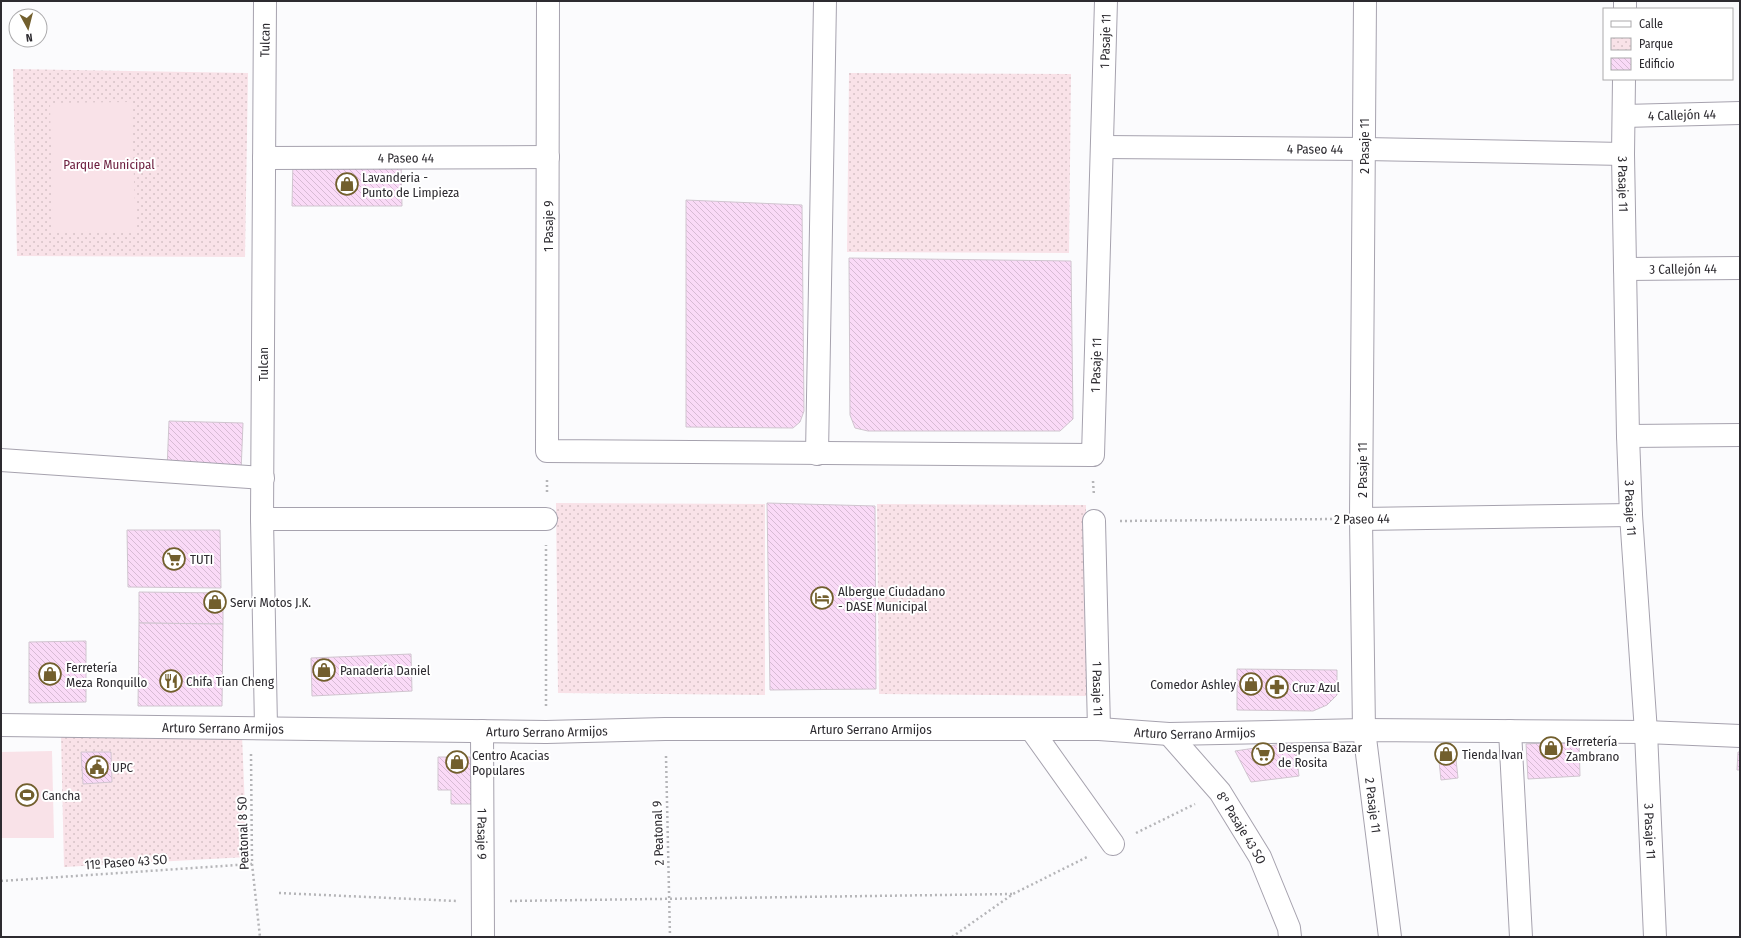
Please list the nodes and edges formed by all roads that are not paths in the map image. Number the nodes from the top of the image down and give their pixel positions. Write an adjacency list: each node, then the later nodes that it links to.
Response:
1 (265, 1): 13 (street, Tulcan)
2 (548, 1): 12 (street, 1 Pasaje 9)
3 (825, 1): 18 (street)
4 (1106, 1): 9 (street, 1 Pasaje 11)
5 (1365, 1): 10 (street, 2 Pasaje 11)
6 (1624, 80): 8 (street, 3 Pasaje 11)
7 (1740, 113): 8 (street, 4 Callejón 44)
8 (1624, 116): 11 (street, 3 Pasaje 11)
9 (1102, 147): 10 (street, 4 Paseo 44); 18 (street, 1 Pasaje 11)
10 (1364, 149): 11 (street, 4 Paseo 44); 24 (street, 2 Pasaje 11)
11 (1623, 154): 15 (street, 3 Pasaje 11)
12 (548, 157): 13 (street, 4 Paseo 44); 18 (street, 1 Pasaje 9)
13 (264, 158): 20 (street, Tulcan)
14 (1740, 268): 15 (street, 3 Callejón 44)
15 (1625, 270): 17 (street, 3 Pasaje 11)
16 (1740, 435): 17 (street)
17 (1628, 436): 21 (street, 3 Pasaje 11)
18 (817, 454)
19 (1, 460): 20 (street)
20 (263, 478): 22 (street, Tulcan)
21 (1631, 515): 24 (street, 2 Paseo 44); 33 (street, 3 Pasaje 11)
22 (262, 519): 23 (street); 27 (street, Tulcan)
23 (546, 519)
24 (1361, 519): 31 (street, 2 Pasaje 11)
25 (1094, 521): 29 (street, 1 Pasaje 11)
26 (1, 725): 27 (street, Arturo Serrano Armijos)
27 (259, 727): 30 (street, Arturo Serrano Armijos)
28 (1031, 729): 29 (street, Arturo Serrano Armijos); 30 (street, Arturo Serrano Armijos); 36 (street)
29 (1099, 729): 34 (street, Arturo Serrano Armijos)
30 (482, 730): 38 (street, 1 Pasaje 9)
31 (1364, 730): 32 (street, Arturo Serrano Armijos); 34 (street, Arturo Serrano Armijos); 39 (street, 2 Pasaje 11)
32 (1510, 731): 33 (street, Arturo Serrano Armijos); 40 (street)
33 (1646, 732): 35 (street, Arturo Serrano Armijos); 41 (street, 3 Pasaje 11)
34 (1169, 734): 37 (street, 8° Pasaje 43 SO)
35 (1740, 736)
36 (1113, 844)
37 (1284, 934)
38 (483, 937)
39 (1390, 937)
40 (1521, 937)
41 (1655, 937)

